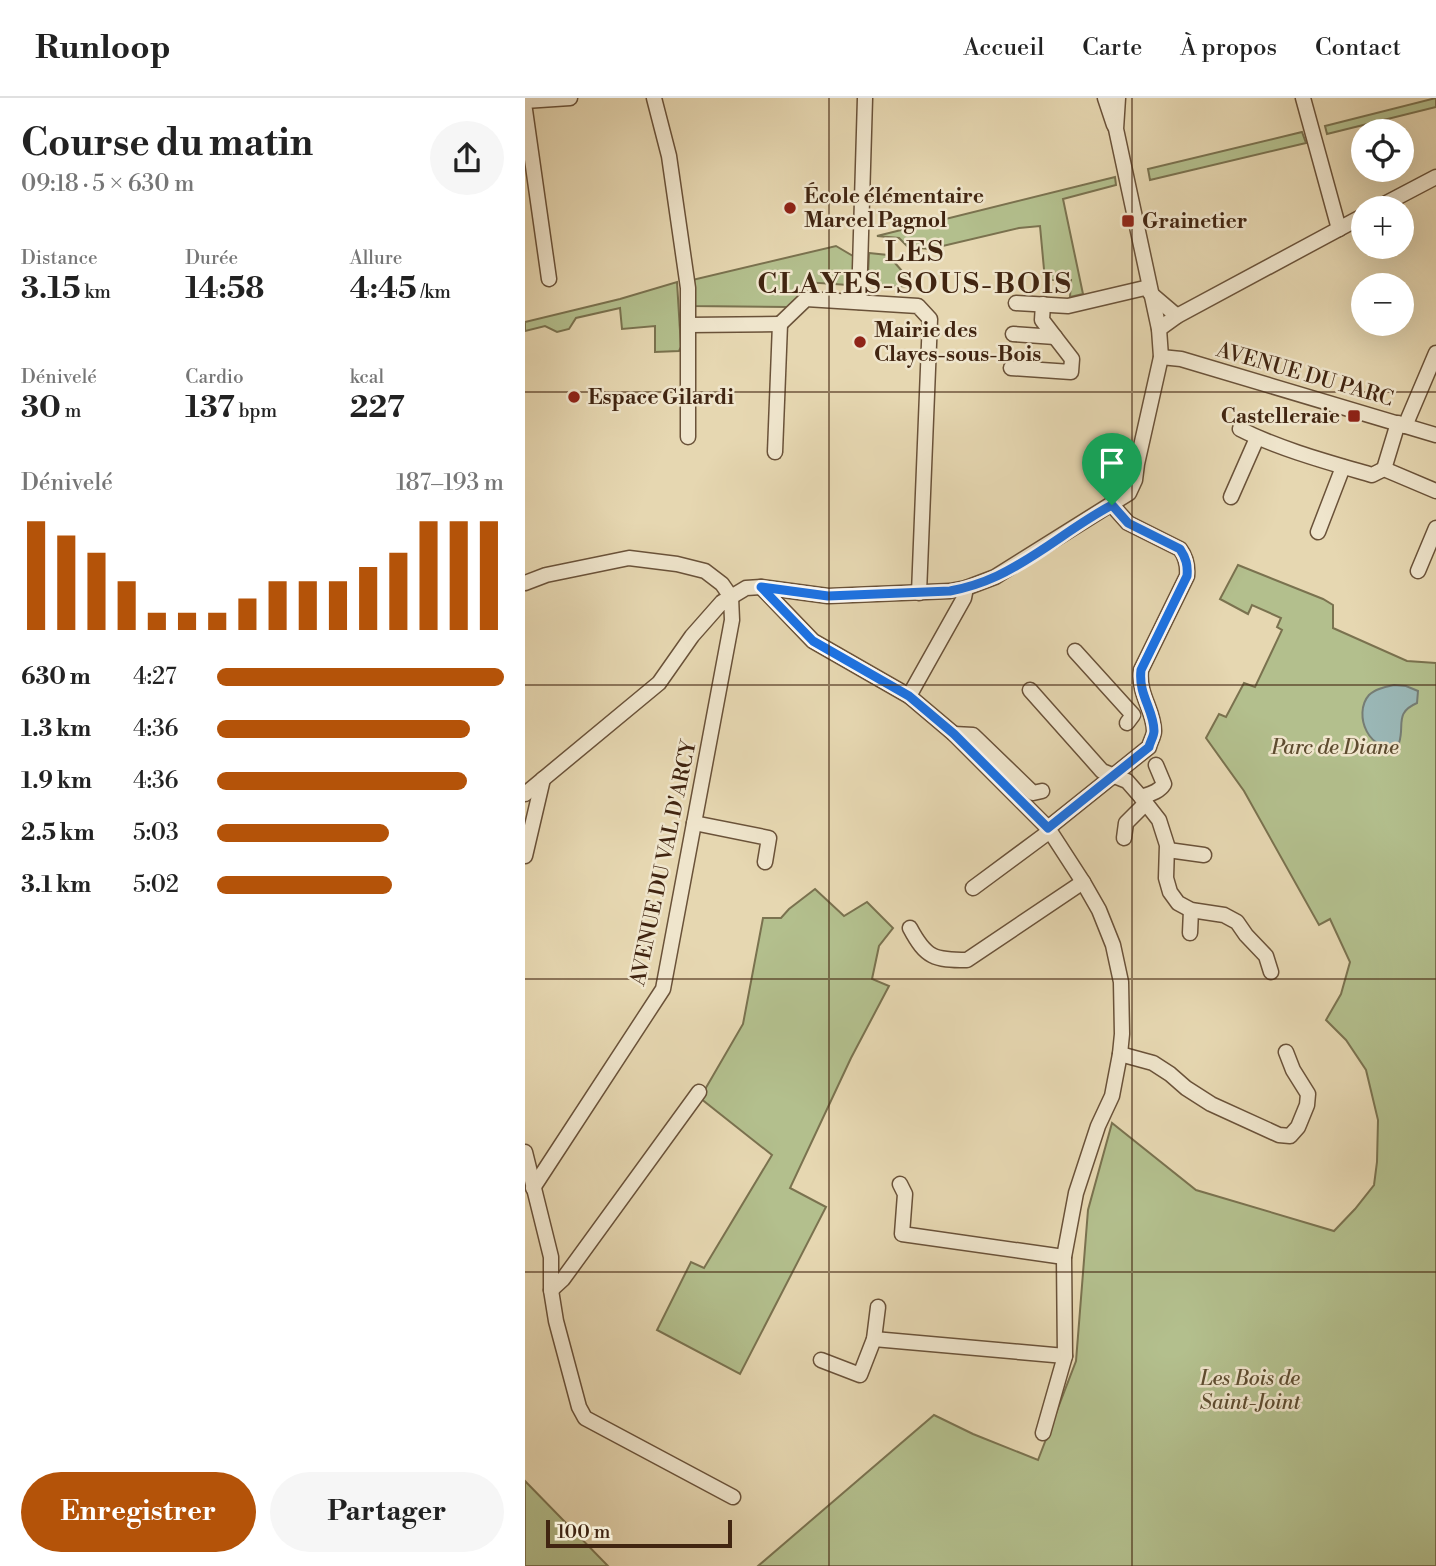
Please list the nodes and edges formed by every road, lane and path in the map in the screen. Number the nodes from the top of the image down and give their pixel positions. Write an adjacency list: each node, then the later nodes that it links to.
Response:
1 (570, 98): 7 (street)
2 (654, 98): 21 (street)
3 (865, 98): 16 (street)
4 (1105, 98): 9 (street)
5 (1118, 98): 9 (street)
6 (1303, 98): 13 (street)
7 (525, 101)
8 (525, 110): 14 (street)
9 (1116, 129): 15 (street)
10 (1436, 177): 11 (street)
11 (1400, 196)
12 (1351, 222): 13 (street)
13 (1339, 229): 19 (street)
14 (549, 279)
15 (1150, 290): 18 (street); 19 (street); 22 (street)
16 (859, 302): 20 (street); 45 (street)
17 (1016, 303): 18 (street)
18 (1043, 304): 24 (street)
19 (1177, 316): 22 (street)
20 (780, 324): 21 (street); 33 (street)
21 (688, 325): 31 (street)
22 (1159, 329): 26 (street)
23 (1013, 334): 24 (street)
24 (1055, 337): 27 (street)
25 (1436, 353): 28 (street)
26 (1161, 357): 28 (street, AVENUE DU PARC); 38 (street)
27 (1011, 368)
28 (1402, 424): 30 (street, AVENUE DU PARC); 35 (street)
29 (1240, 429): 32 (street)
30 (1436, 435)
31 (688, 437)
32 (1257, 438): 34 (street); 37 (street)
33 (775, 452)
34 (1343, 467): 35 (street); 40 (street)
35 (1384, 469): 36 (street)
36 (1436, 491)
37 (1231, 497)
38 (1112, 505): 44 (street); 53 (street)
39 (1436, 528): 41 (street)
40 (1318, 532)
41 (1418, 571)
42 (525, 583): 46 (street)
43 (761, 587): 45 (street); 46 (street); 49 (street)
44 (966, 588): 45 (street); 49 (street)
45 (919, 593)
46 (731, 597): 54 (street); 58 (street, AVENUE DU VAL D'ARCY)
47 (1075, 651): 50 (street)
48 (1030, 690): 53 (street)
49 (909, 696): 51 (street)
50 (1127, 723)
51 (954, 734): 55 (street); 59 (street)
52 (1156, 765): 57 (street)
53 (1112, 776): 57 (street); 59 (street)
54 (543, 778): 56 (street); 63 (street)
55 (1042, 791)
56 (525, 794)
57 (1143, 800): 60 (street); 61 (street)
58 (695, 822): 64 (street); 76 (street, AVENUE DU VAL D'ARCY)
59 (1049, 830): 65 (street); 66 (street)
60 (1124, 838)
61 (1168, 850): 62 (street); 67 (street)
62 (1204, 855)
63 (525, 856)
64 (765, 862)
65 (1083, 881): 68 (street); 72 (street)
66 (973, 888)
67 (1191, 910): 69 (street); 70 (street)
68 (911, 928)
69 (1190, 933)
70 (1271, 972)
71 (1286, 1052): 72 (street)
72 (1120, 1054): 77 (street)
73 (699, 1092): 78 (street)
74 (525, 1152): 76 (street)
75 (900, 1184): 77 (street)
76 (533, 1188): 78 (street)
77 (1064, 1257): 81 (street)
78 (551, 1290): 84 (street)
79 (878, 1307): 80 (street)
80 (874, 1339): 81 (street); 82 (street)
81 (1065, 1356): 83 (street)
82 (821, 1360)
83 (1043, 1433)
84 (733, 1497)

